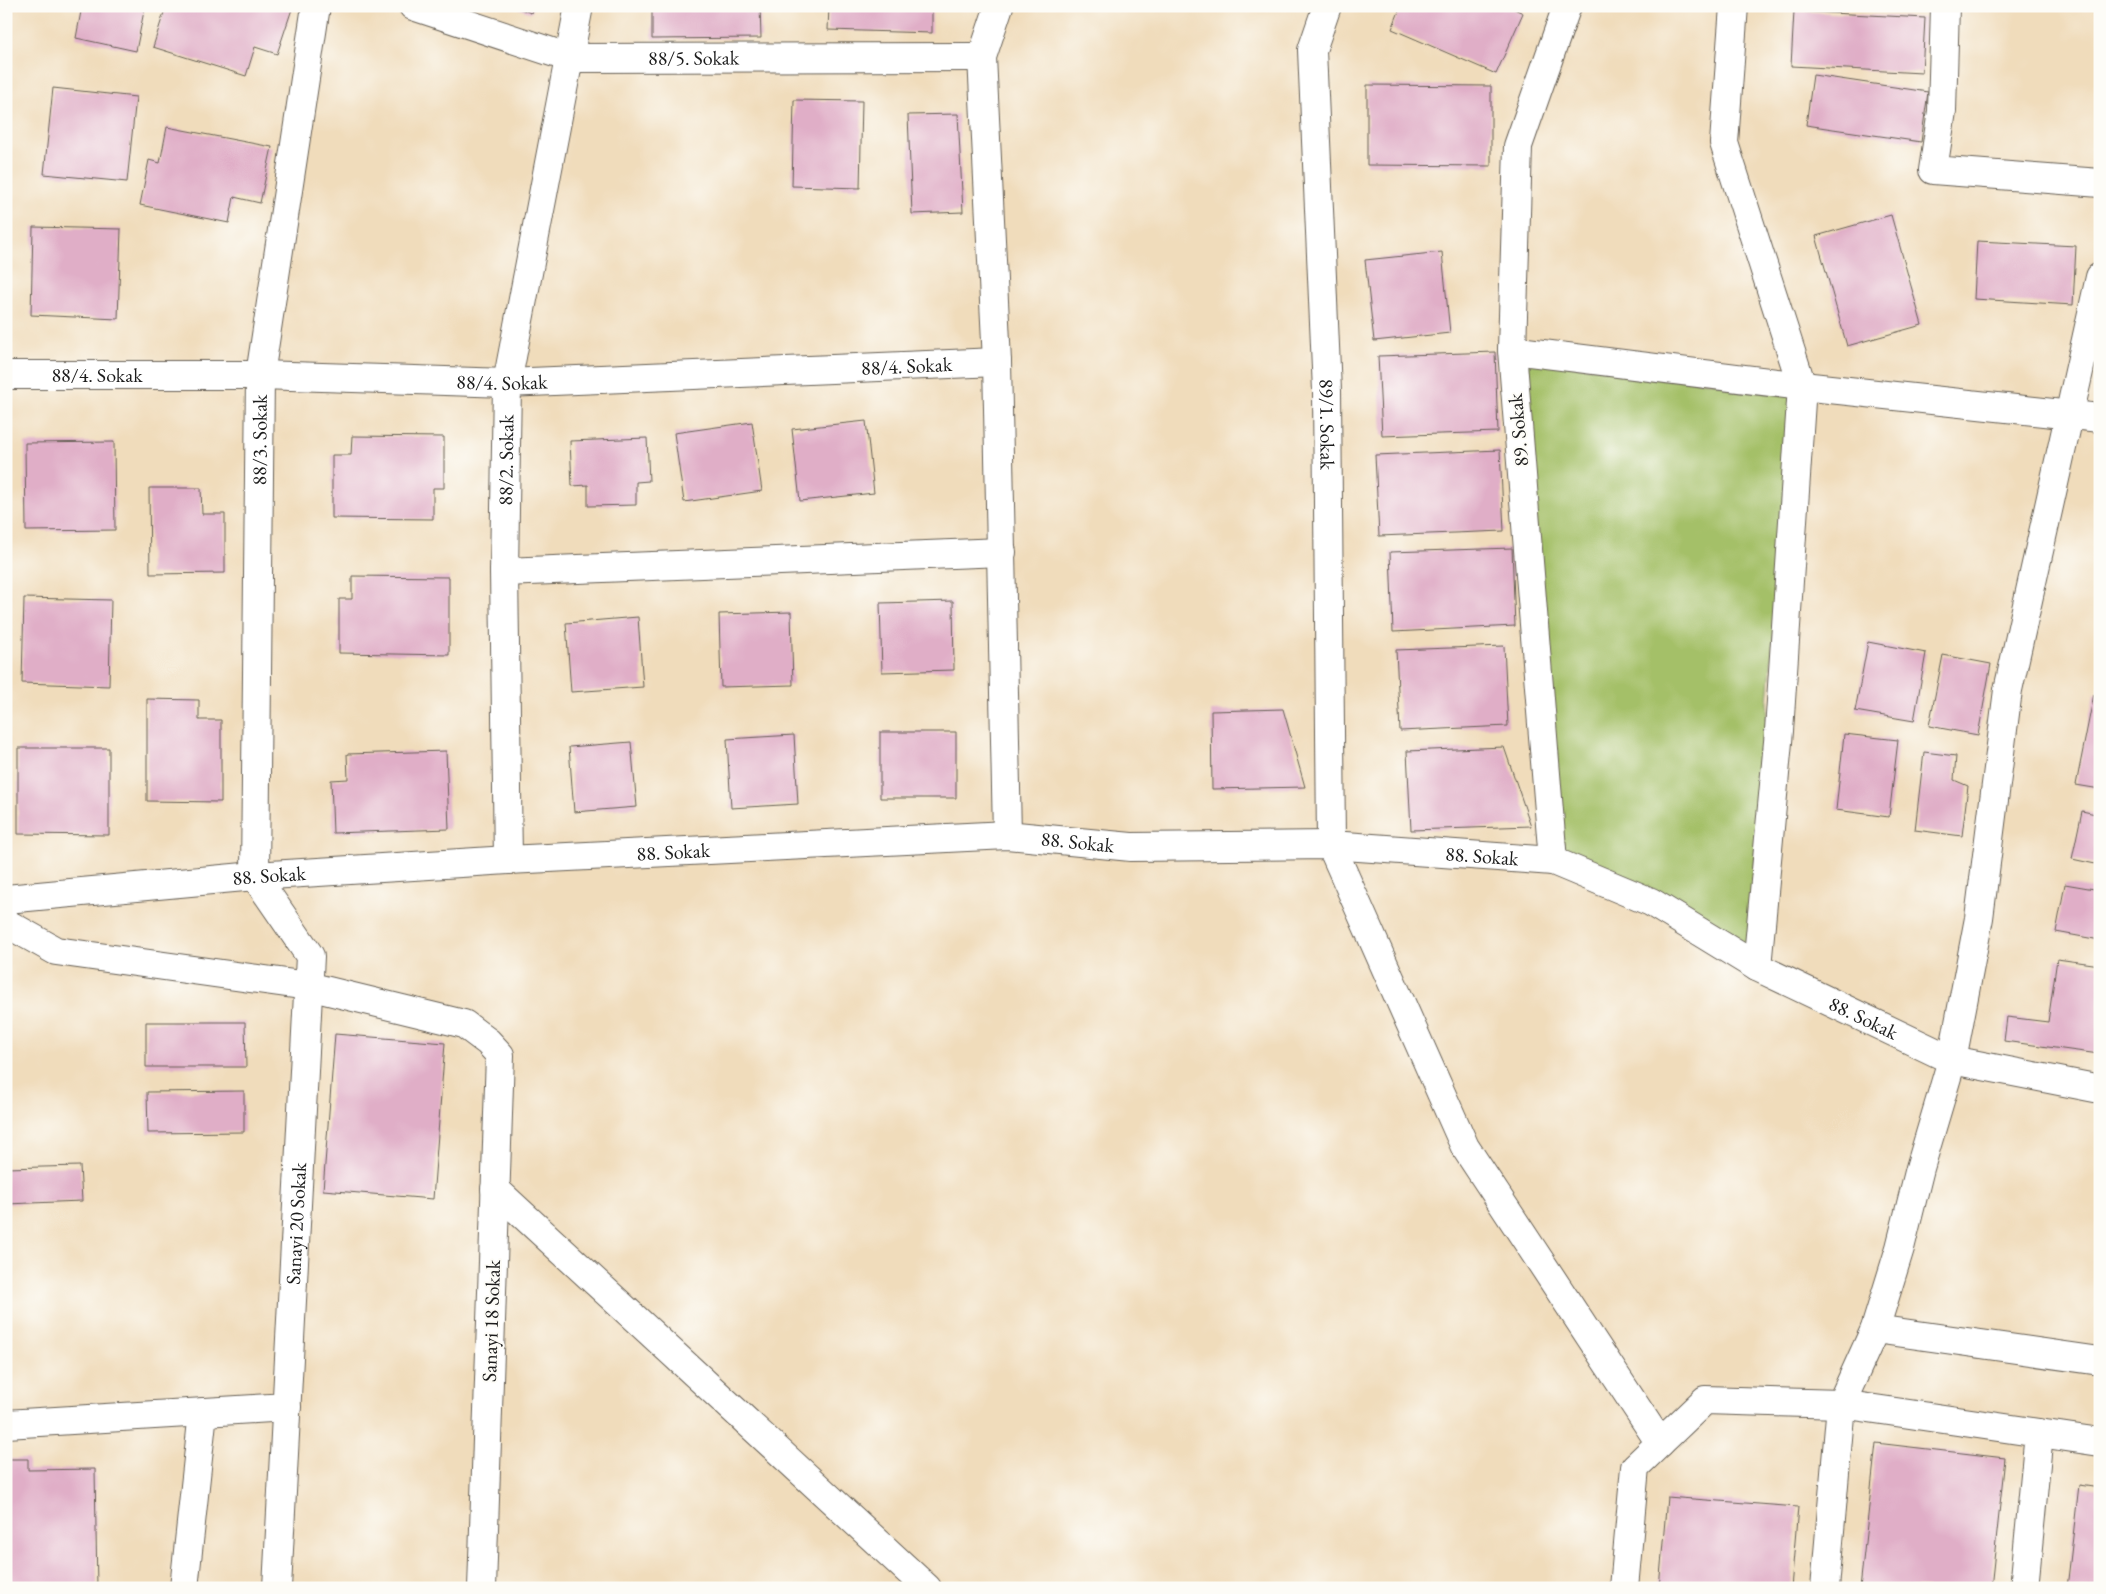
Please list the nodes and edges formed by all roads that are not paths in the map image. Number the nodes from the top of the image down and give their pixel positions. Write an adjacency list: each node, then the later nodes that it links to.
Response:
1 (316, 6): 16 (street, 88/3. Sokak)
2 (413, 6): 10 (street, 88/5. Sokak)
3 (580, 6): 10 (street, 88/2. Sokak)
4 (999, 6): 9 (street)
5 (1327, 6): 24 (street, 89/1. Sokak)
6 (1567, 6): 13 (street, 89. Sokak)
7 (1734, 6): 18 (street)
8 (1945, 6): 11 (street)
9 (982, 57): 10 (street, 88/5. Sokak); 14 (street)
10 (570, 58): 17 (street, 88/2. Sokak)
11 (2100, 183)
12 (2100, 277): 19 (street)
13 (1512, 350): 18 (street); 26 (street, 89. Sokak)
14 (997, 362): 17 (street, 88/4. Sokak); 21 (street)
15 (6, 375): 16 (street, 88/4. Sokak)
16 (260, 375): 17 (street, 88/4. Sokak); 27 (street, 88/3. Sokak)
17 (507, 383): 22 (street, 88/2. Sokak)
18 (1802, 386): 19 (street); 30 (street)
19 (2068, 415): 20 (street); 32 (street)
20 (2100, 418)
21 (1002, 552): 22 (street); 23 (street)
22 (504, 572): 25 (street, 88/2. Sokak)
23 (1008, 835): 24 (street, 88. Sokak); 25 (street, 88. Sokak)
24 (1331, 845): 26 (street, 88. Sokak); 43 (street)
25 (508, 860): 27 (street, 88. Sokak)
26 (1553, 861): 30 (street, 88. Sokak)
27 (255, 876): 28 (street, 88. Sokak); 31 (street, Sanayi 20 Sokak)
28 (6, 899)
29 (6, 924): 31 (street)
30 (1757, 967): 32 (street, 88. Sokak)
31 (308, 986): 34 (street, Sanayi 18 Sokak); 38 (street, Sanayi 20 Sokak)
32 (1952, 1060): 33 (street, 88. Sokak); 35 (street)
33 (2100, 1089)
34 (495, 1189): 46 (street, Sanayi 18 Sokak); 47 (street)
35 (1875, 1329): 36 (street); 37 (street)
36 (2100, 1361)
37 (1841, 1404): 41 (street); 43 (street); 49 (street)
38 (286, 1407): 39 (street); 45 (street, Sanayi 20 Sokak)
39 (203, 1412): 40 (street); 44 (street)
40 (6, 1424)
41 (2039, 1433): 42 (street); 50 (street)
42 (2100, 1442)
43 (1660, 1443): 48 (street)
44 (184, 1588)
45 (277, 1588)
46 (482, 1588)
47 (926, 1588)
48 (1624, 1588)
49 (1825, 1588)
50 (2024, 1588)

